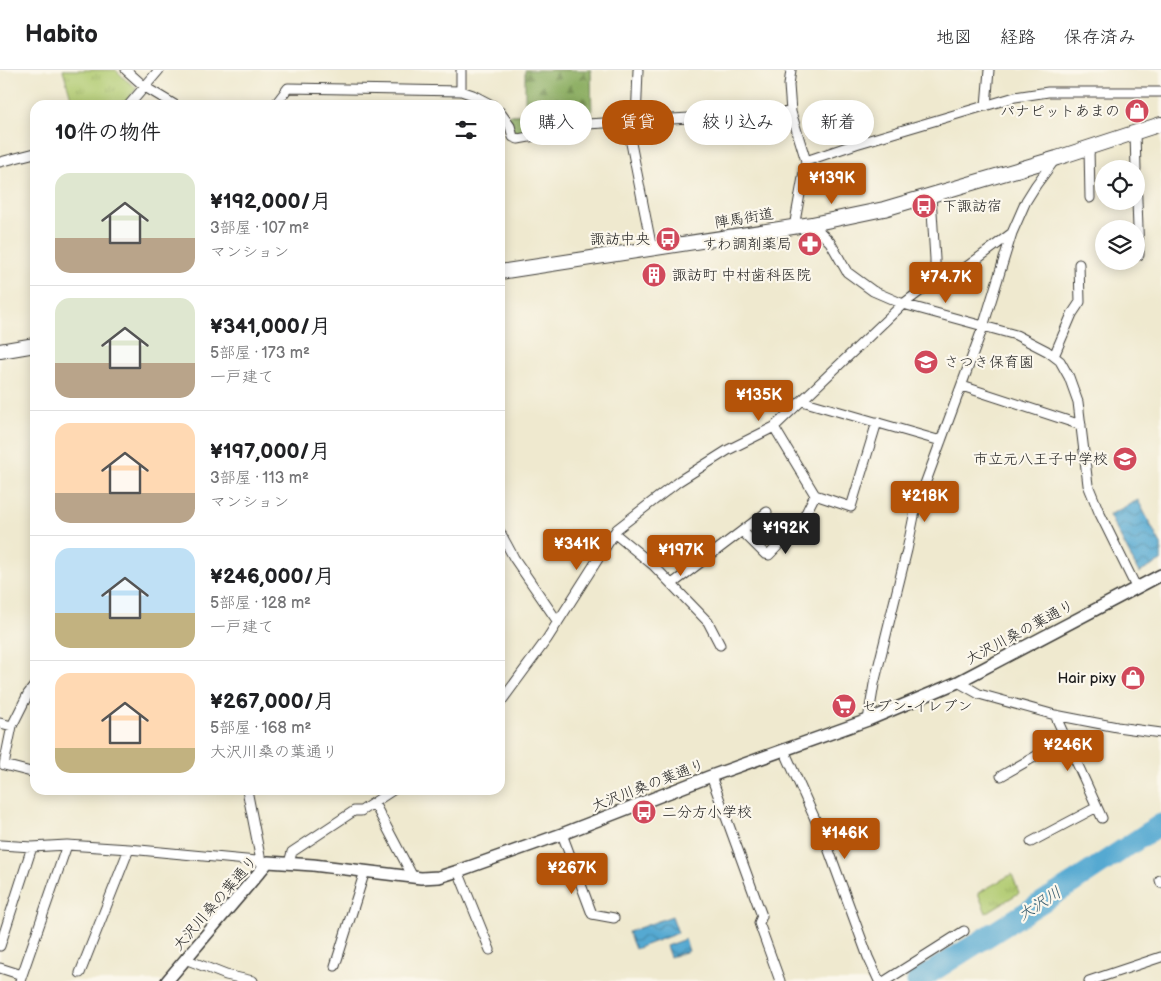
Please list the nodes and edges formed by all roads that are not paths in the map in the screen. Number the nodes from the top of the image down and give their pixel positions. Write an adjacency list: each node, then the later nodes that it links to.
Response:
1 (126, 70): 7 (street)
2 (159, 70): 7 (street)
3 (461, 70): 8 (street)
4 (638, 70): 14 (street)
5 (791, 70): 15 (street)
6 (989, 70): 16 (street)
7 (145, 87): 10 (street); 11 (street)
8 (461, 91): 12 (street); 13 (street)
9 (1161, 92): 16 (street)
10 (134, 100)
11 (167, 100)
12 (279, 100)
13 (482, 100)
14 (635, 100)
15 (790, 100)
16 (986, 106): 27 (street)
17 (792, 115): 27 (street)
18 (505, 119): 19 (street)
19 (602, 123)
20 (1161, 124): 21 (main road, 陣馬街道)
21 (1135, 133): 23 (main road, 陣馬街道); 26 (street)
22 (636, 145): 34 (street)
23 (1088, 148): 25 (main road, 陣馬街道); 30 (street)
24 (30, 154): 28 (street)
25 (1056, 158): 29 (main road, 陣馬街道); 33 (street)
26 (1136, 160)
27 (806, 161): 32 (street)
28 (0, 162)
29 (931, 196): 31 (main road, 陣馬街道); 37 (street)
30 (1090, 198)
31 (812, 224): 32 (main road, 陣馬街道); 38 (street)
32 (794, 227): 34 (main road, 陣馬街道)
33 (1012, 233): 37 (street); 39 (street)
34 (652, 249): 36 (main road, 陣馬街道)
35 (1079, 264): 42 (street)
36 (505, 271)
37 (935, 282): 38 (street)
38 (903, 304): 39 (street); 44 (street)
39 (983, 327): 42 (street); 43 (street)
40 (30, 346): 41 (main road)
41 (0, 350)
42 (1054, 356): 46 (street)
43 (962, 386): 46 (street); 48 (street)
44 (802, 401): 45 (street); 47 (street)
45 (877, 422): 48 (street); 49 (street)
46 (1081, 425): 56 (street)
47 (774, 427): 49 (street); 52 (street)
48 (941, 441): 63 (street)
49 (815, 495): 51 (street)
50 (767, 512): 51 (street)
51 (742, 531): 55 (street)
52 (614, 533): 55 (street); 57 (street)
53 (505, 541): 57 (street)
54 (1161, 575): 56 (street, 大沢川桑の葉通り)
55 (672, 584): 58 (street)
56 (1136, 587): 59 (street, 大沢川桑の葉通り)
57 (558, 622): 61 (street)
58 (720, 645)
59 (958, 682): 62 (street); 63 (street, 大沢川桑の葉通り)
60 (30, 691): 65 (street)
61 (505, 695)
62 (1055, 715): 66 (street); 67 (street)
63 (868, 720): 68 (street, 大沢川桑の葉通り)
64 (0, 723): 65 (street)
65 (12, 726): 69 (street)
66 (1161, 733)
67 (1066, 739): 71 (street); 75 (street)
68 (784, 750): 70 (street, 大沢川桑の葉通り); 101 (street)
69 (30, 772)
70 (711, 776): 77 (street, 大沢川桑の葉通り); 100 (street)
71 (1001, 776)
72 (248, 795): 83 (street)
73 (386, 795): 74 (street)
74 (374, 803): 84 (street); 87 (street)
75 (1097, 807): 76 (street); 78 (street)
76 (1102, 818)
77 (562, 834): 86 (street, 大沢川桑の葉通り); 88 (street)
78 (1031, 842)
79 (0, 845): 81 (street)
80 (66, 845): 81 (street); 82 (street); 97 (street)
81 (32, 847): 90 (street)
82 (129, 848): 83 (street); 96 (street)
83 (265, 861): 84 (street, 大沢川桑の葉通り); 93 (street, 大沢川桑の葉通り)
84 (289, 863): 85 (street, 大沢川桑の葉通り)
85 (365, 871): 87 (street, 大沢川桑の葉通り); 94 (street)
86 (458, 872): 87 (street, 大沢川桑の葉通り); 91 (street)
87 (412, 877)
88 (614, 918)
89 (964, 931): 102 (street)
90 (0, 946)
91 (490, 950)
92 (1161, 957): 103 (street)
93 (186, 959): 98 (street, 大沢川桑の葉通り); 99 (street)
94 (335, 966)
95 (0, 968): 97 (street)
96 (80, 972)
97 (21, 978)
98 (167, 981)
99 (253, 981)
100 (780, 981)
101 (879, 981)
102 (885, 981)
103 (1089, 981)

